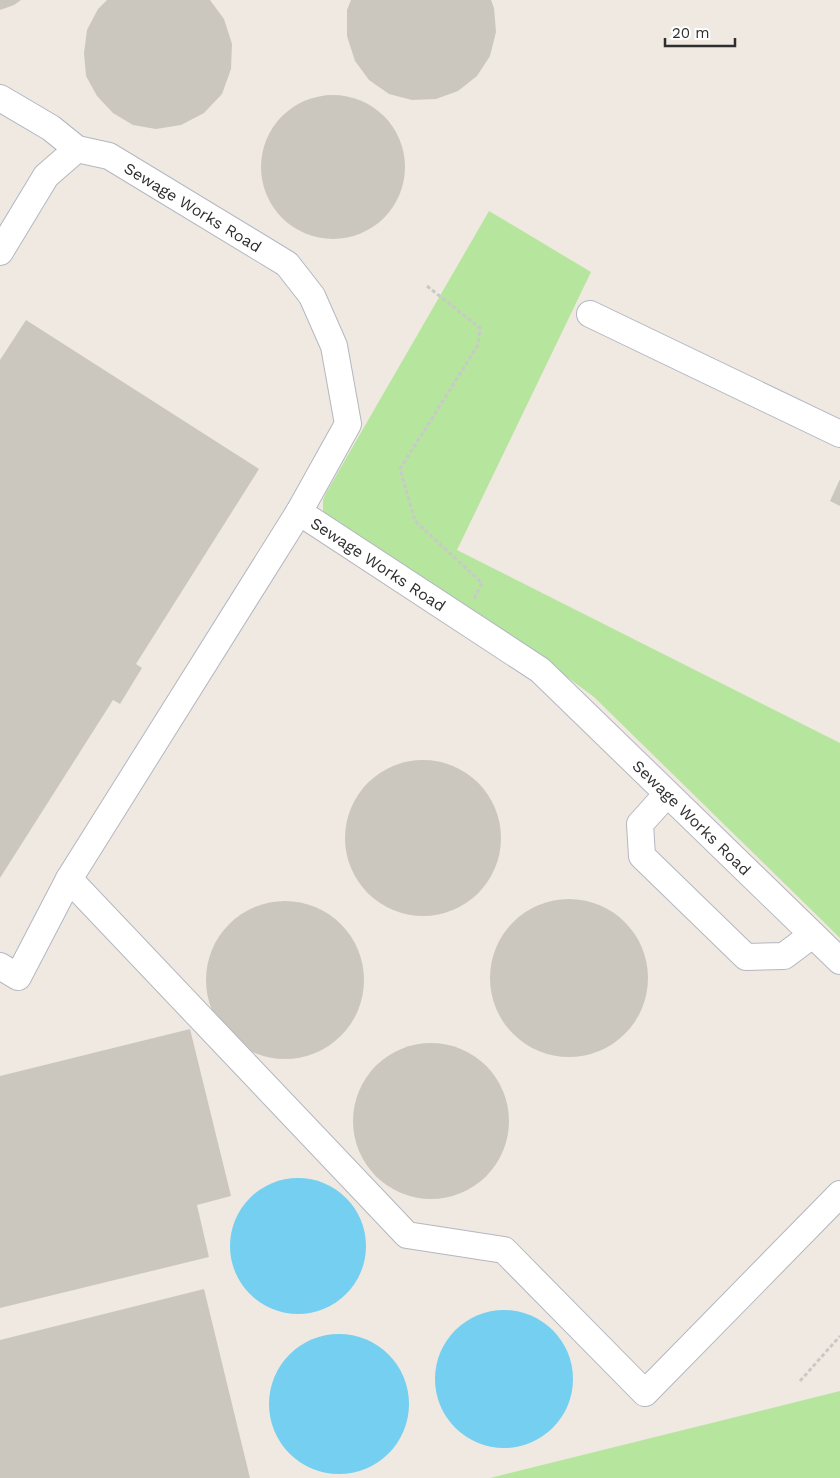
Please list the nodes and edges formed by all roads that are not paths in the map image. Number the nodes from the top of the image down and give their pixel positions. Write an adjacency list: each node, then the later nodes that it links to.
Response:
1 (0, 98): 2 (lane, Sewage Works Road)
2 (77, 149): 3 (lane); 6 (lane, Sewage Works Road)
3 (0, 252)
4 (590, 314): 5 (lane)
5 (840, 434)
6 (299, 512): 7 (lane, Sewage Works Road); 8 (lane)
7 (667, 794): 9 (lane, Sewage Works Road); 9 (lane)
8 (69, 878): 11 (lane); 12 (lane)
9 (812, 934): 10 (lane, Sewage Works Road)
10 (840, 961)
11 (0, 966)
12 (840, 1194)

